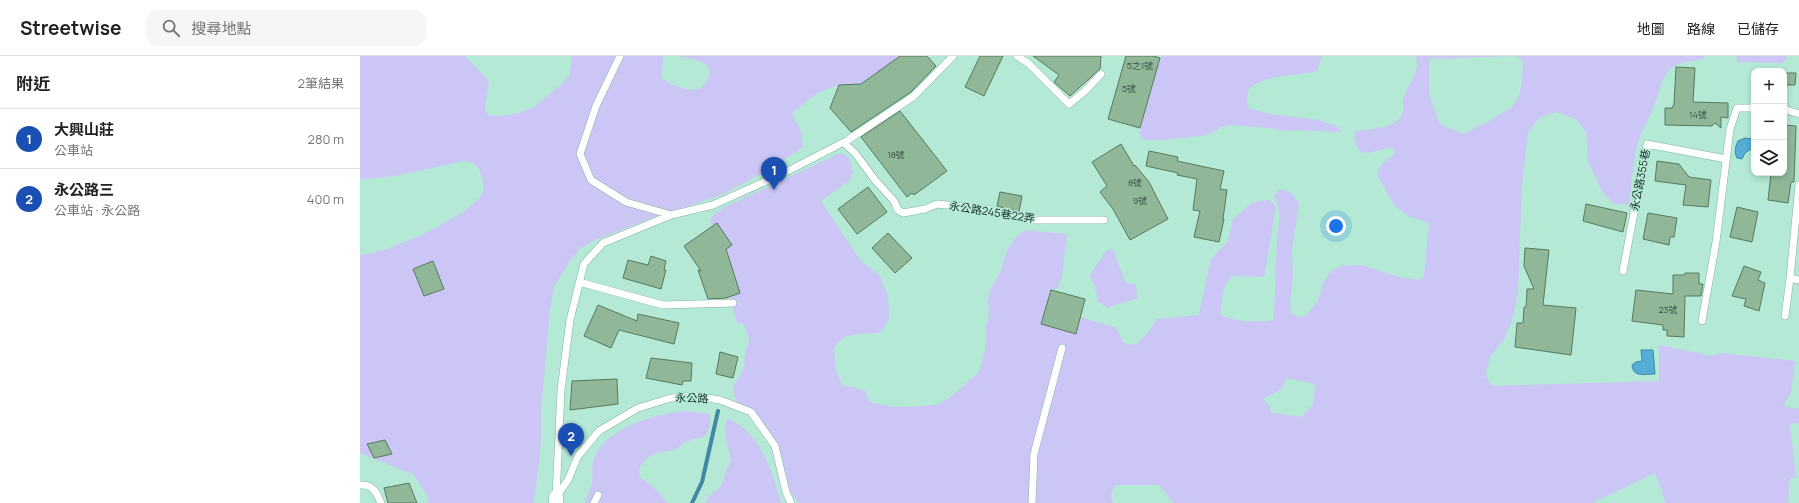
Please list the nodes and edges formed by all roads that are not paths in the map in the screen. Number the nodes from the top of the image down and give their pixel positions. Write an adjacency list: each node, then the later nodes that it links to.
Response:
1 (620, 56): 11 (lane)
2 (953, 56): 8 (lane)
3 (1017, 56): 4 (lane)
4 (1101, 74)
5 (1751, 108): 9 (lane)
6 (1787, 110): 7 (lane)
7 (1799, 114)
8 (844, 143): 11 (lane); 12 (lane, 永公路245巷22弄)
9 (1726, 159): 13 (lane, 永公路355巷); 19 (lane)
10 (1799, 185): 14 (lane)
11 (671, 215): 16 (lane)
12 (1104, 220)
13 (1623, 271)
14 (1790, 278): 15 (lane); 18 (lane)
15 (1799, 280)
16 (580, 282): 17 (lane); 23 (lane)
17 (733, 303)
18 (1785, 316)
19 (1702, 321)
20 (1062, 348): 27 (lane)
21 (360, 485): 24 (lane)
22 (598, 495): 25 (lane)
23 (556, 500): 26 (lane, 永公路)
24 (382, 503)
25 (594, 503)
26 (791, 503)
27 (1032, 503)

